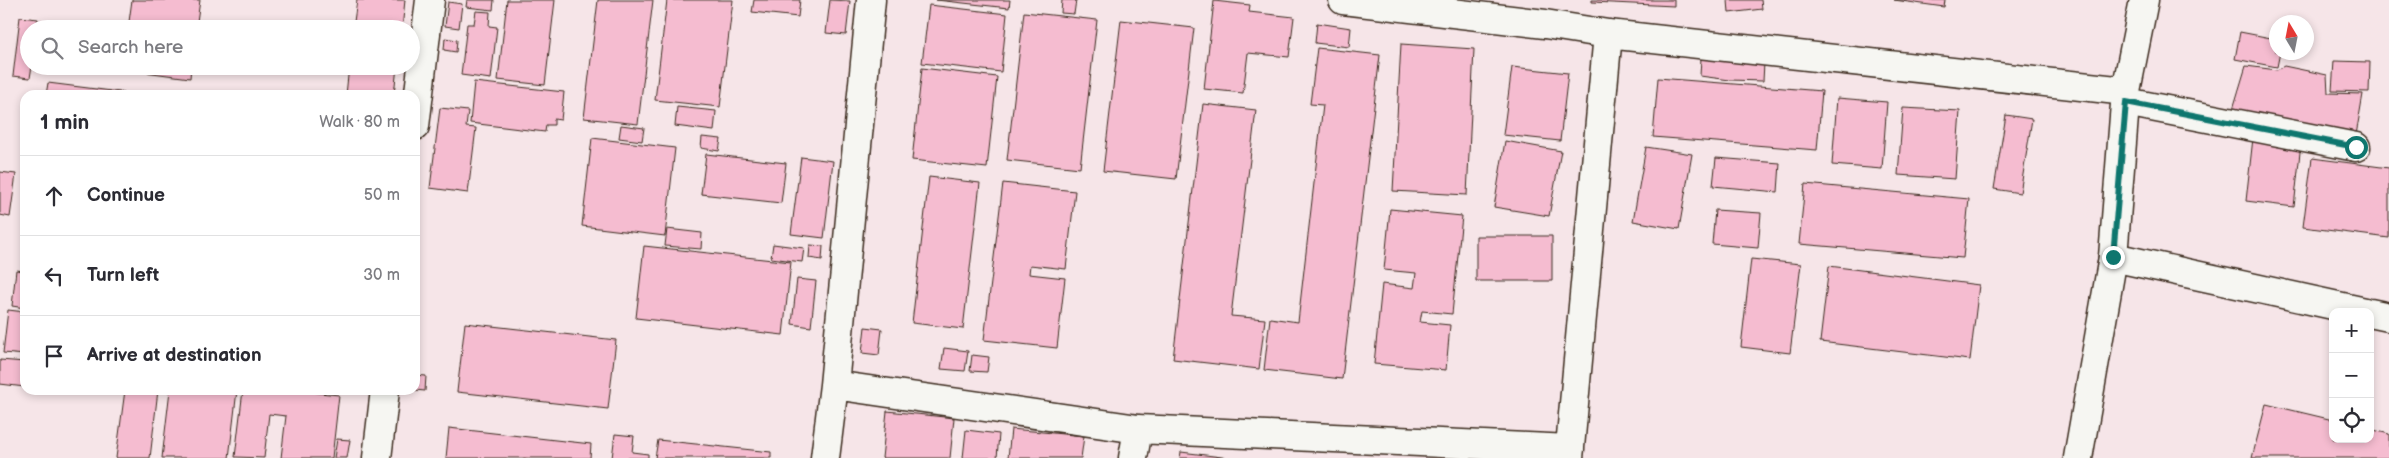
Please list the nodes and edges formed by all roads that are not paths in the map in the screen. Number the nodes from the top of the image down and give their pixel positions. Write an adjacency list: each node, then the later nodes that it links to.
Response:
1 (430, 0): 7 (street)
2 (871, 0): 14 (street)
3 (1343, 0): 5 (street)
4 (2144, 0): 8 (street)
5 (1546, 12): 6 (street)
6 (1608, 34): 8 (street); 17 (street)
7 (419, 90)
8 (2126, 97): 9 (street); 10 (street)
9 (2356, 147)
10 (2113, 257): 11 (street); 21 (street)
11 (2347, 308)
12 (2374, 314): 13 (street)
13 (2389, 317)
14 (834, 384): 16 (street); 19 (street)
15 (383, 395): 18 (street)
16 (1138, 429): 17 (street); 20 (street)
17 (1569, 453)
18 (377, 458)
19 (825, 458)
20 (1133, 458)
21 (2078, 458)

